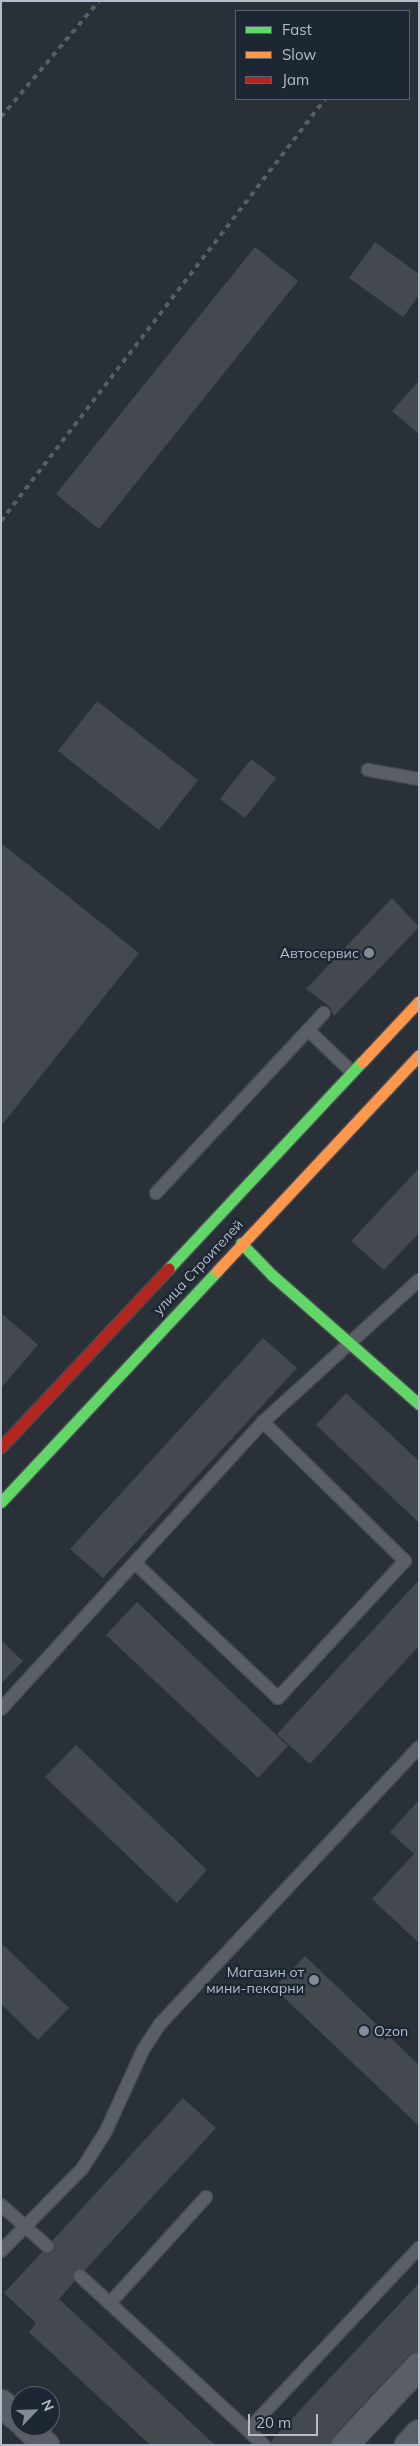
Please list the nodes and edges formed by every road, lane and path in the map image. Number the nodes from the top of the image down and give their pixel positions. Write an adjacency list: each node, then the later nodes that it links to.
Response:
1 (368, 770): 2 (lane)
2 (419, 779)
3 (419, 1001): 7 (main road, улица Строителей)
4 (324, 1013): 5 (lane)
5 (308, 1030): 7 (lane); 8 (lane)
6 (419, 1055): 10 (main road, улица Строителей)
7 (352, 1072): 9 (main road, улица Строителей)
8 (156, 1193)
9 (214, 1218): 10 (main road); 15 (main road, улица Строителей)
10 (234, 1237): 12 (main road); 16 (main road, улица Строителей)
11 (419, 1280): 12 (lane)
12 (350, 1343): 13 (main road); 14 (lane)
13 (419, 1404)
14 (263, 1422): 17 (lane); 17 (lane)
15 (1, 1447)
16 (1, 1502)
17 (136, 1564): 18 (lane)
18 (1, 1709)
19 (419, 1747): 22 (lane)
20 (206, 2197): 27 (lane)
21 (1, 2205): 22 (lane)
22 (25, 2227): 23 (lane); 25 (lane)
23 (47, 2246)
24 (419, 2248): 29 (lane)
25 (1, 2251)
26 (80, 2276): 27 (lane)
27 (110, 2303): 29 (lane)
28 (419, 2366): 34 (street)
29 (248, 2430): 33 (lane)
30 (419, 2433): 35 (street)
31 (37, 2436): 32 (street)
32 (46, 2445)
33 (264, 2445)
34 (345, 2445)
35 (408, 2445)

